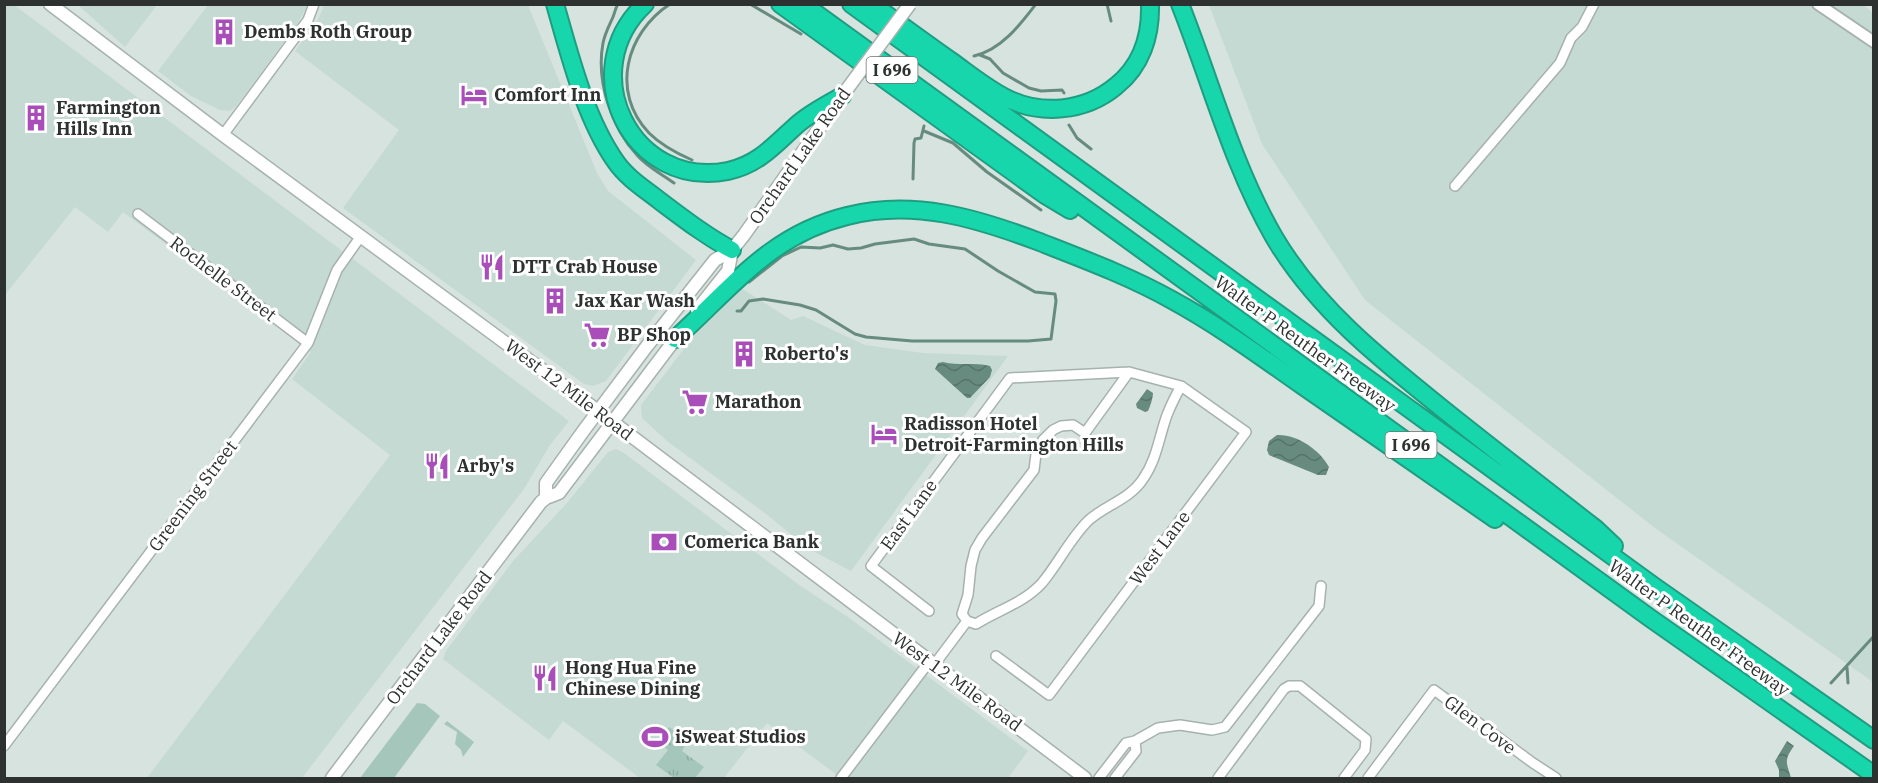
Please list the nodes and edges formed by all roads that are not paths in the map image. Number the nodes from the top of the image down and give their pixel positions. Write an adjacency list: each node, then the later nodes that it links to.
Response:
1 (50, 4): 16 (main road, West 12 Mile Road)
2 (314, 4): 16 (street)
3 (555, 4): 20 (highway)
4 (645, 4): 15 (highway)
5 (780, 4): 21 (highway)
6 (802, 4): 21 (highway, Walter P Reuther Freeway / I 696)
7 (851, 4): 31 (highway, Walter P Reuther Freeway / I 696)
8 (872, 4): 10 (highway)
9 (910, 4): 15 (main road, Orchard Lake Road, bridge)
10 (1150, 4)
11 (1180, 4): 31 (highway)
12 (1594, 4): 17 (street)
13 (1818, 4): 14 (street)
14 (1874, 42)
15 (842, 96): 20 (main road, Orchard Lake Road)
16 (223, 135): 19 (main road, West 12 Mile Road)
17 (1455, 186)
18 (138, 214): 23 (street, Rochelle Street)
19 (362, 236): 23 (street, Greening Street); 27 (main road, West 12 Mile Road)
20 (732, 250): 22 (main road, Orchard Lake Road); 27 (main road, Orchard Lake Road)
21 (1161, 264): 33 (highway, Walter P Reuther Freeway / I 696)
22 (675, 339): 28 (main road, Orchard Lake Road); 33 (highway)
23 (308, 343): 39 (street, Greening Street)
24 (1130, 372): 25 (street, East Lane); 32 (street, East Lane); 34 (street)
25 (1154, 378): 26 (street, West Lane)
26 (1181, 386): 34 (street); 35 (street, West Lane)
27 (598, 411): 28 (main road, West 12 Mile Road); 29 (main road, Orchard Lake Road)
28 (612, 422): 29 (main road, Orchard Lake Road); 36 (main road, West 12 Mile Road)
29 (546, 498): 41 (main road, Orchard Lake Road)
30 (1321, 586): 38 (street)
31 (1655, 587): 37 (highway, Walter P Reuther Freeway / I 696)
32 (929, 610)
33 (1650, 618): 40 (highway, Walter P Reuther Freeway / I 696)
34 (967, 621): 36 (street)
35 (996, 656)
36 (931, 663): 42 (street); 43 (main road, West 12 Mile Road)
37 (1874, 740)
38 (1135, 741): 44 (street); 45 (street)
39 (4, 746)
40 (1874, 775)
41 (332, 778)
42 (842, 778)
43 (1085, 778)
44 (1099, 778)
45 (1116, 778)
46 (1218, 778): 47 (street)
47 (1344, 778)
48 (1368, 778): 49 (street, Glen Cove)
49 (1556, 778)

